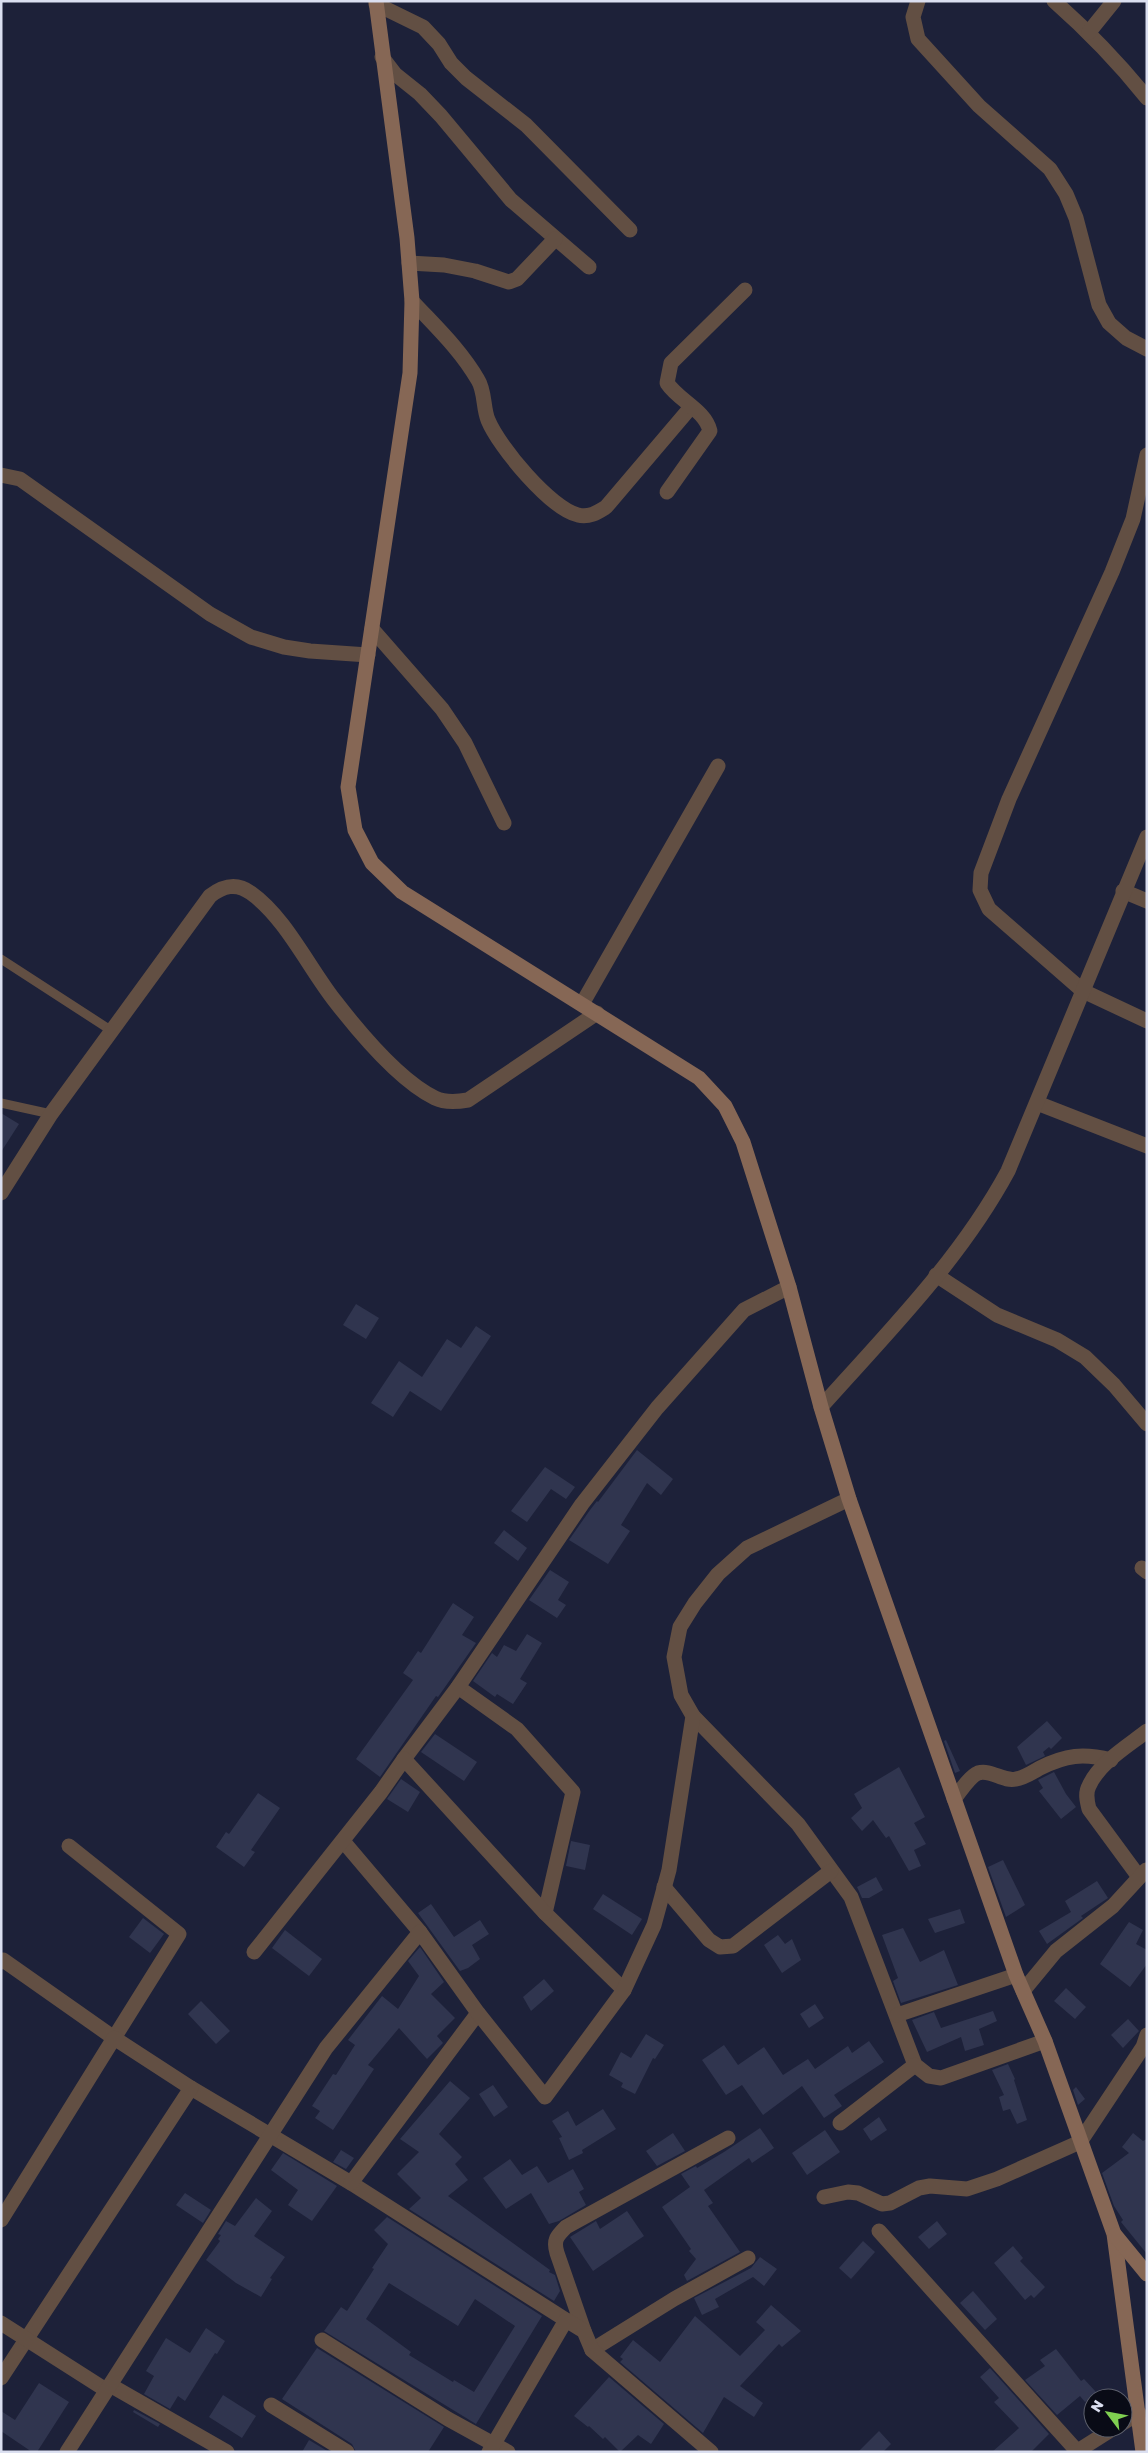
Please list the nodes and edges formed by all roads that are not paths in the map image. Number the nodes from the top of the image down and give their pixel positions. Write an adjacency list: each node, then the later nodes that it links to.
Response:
1 (918, 1): 14 (street)
2 (1054, 1): 5 (street)
3 (1114, 1): 5 (street)
4 (376, 2): 6 (street); 8 (street)
5 (1089, 32): 7 (street)
6 (382, 57): 9 (street); 10 (street)
7 (1147, 98)
8 (630, 230)
9 (555, 239): 10 (street); 11 (street)
10 (409, 263): 13 (street)
11 (589, 266)
12 (746, 290): 15 (street)
13 (412, 301): 15 (street); 19 (street)
14 (1147, 349)
15 (691, 407): 18 (street)
16 (1147, 455): 27 (street)
17 (1, 475): 20 (street)
18 (667, 492)
19 (372, 629): 20 (street); 22 (street)
20 (368, 655): 28 (street)
21 (718, 766): 28 (street)
22 (504, 823)
23 (1147, 838): 24 (street)
24 (1123, 891): 25 (street); 27 (street)
25 (1147, 901)
26 (1, 959): 31 (lane)
27 (1083, 991): 30 (street); 33 (street)
28 (582, 1004): 29 (street)
29 (597, 1013): 31 (street); 38 (street)
30 (1147, 1021)
31 (112, 1031): 34 (street)
32 (1, 1103): 34 (lane)
33 (1037, 1103): 35 (street); 37 (street)
34 (51, 1114): 36 (street)
35 (1147, 1146)
36 (1, 1193)
37 (936, 1275): 39 (street); 40 (street)
38 (789, 1287): 39 (street); 42 (street)
39 (821, 1407): 41 (street)
40 (1147, 1424)
41 (849, 1499): 43 (street); 47 (street)
42 (458, 1687): 45 (street); 53 (street)
43 (693, 1716): 50 (street); 52 (street)
44 (1147, 1731): 46 (street)
45 (404, 1760): 48 (street); 53 (street)
46 (1111, 1760): 47 (street); 51 (street)
47 (954, 1799): 57 (street)
48 (342, 1841): 54 (street); 55 (street)
49 (68, 1846): 63 (street)
50 (832, 1871): 52 (street); 61 (street)
51 (1143, 1873): 59 (street)
52 (664, 1887): 58 (street)
53 (545, 1913): 58 (street)
54 (420, 1932): 60 (street); 68 (street)
55 (254, 1952)
56 (1, 1962): 63 (street)
57 (1016, 1975): 59 (street); 61 (street)
58 (624, 1990): 60 (street)
59 (1023, 1991): 64 (street)
60 (478, 2013): 71 (street)
61 (897, 2015): 65 (street)
62 (1147, 2035): 70 (street)
63 (114, 2038): 66 (street); 73 (street)
64 (1045, 2041): 65 (street); 70 (street)
65 (915, 2065): 67 (street)
66 (191, 2088): 68 (street); 81 (street)
67 (840, 2122)
68 (272, 2134): 71 (street); 85 (street)
69 (728, 2138): 80 (street)
70 (1080, 2142): 72 (street); 75 (street)
71 (351, 2182): 78 (street)
72 (824, 2197)
73 (1, 2220)
74 (879, 2231): 91 (street)
75 (1114, 2234): 77 (street); 87 (street)
76 (748, 2258): 83 (street)
77 (1147, 2274)
78 (566, 2320): 80 (street); 90 (street)
79 (1, 2323): 81 (street)
80 (584, 2331): 83 (street)
81 (26, 2339): 84 (street); 85 (street)
82 (322, 2340): 90 (street)
83 (592, 2350): 96 (street)
84 (1, 2378)
85 (108, 2388): 92 (street); 93 (street)
86 (271, 2405): 94 (street)
87 (1139, 2413): 88 (street); 97 (street)
88 (1133, 2417)
89 (1097, 2438): 91 (street)
90 (492, 2447): 95 (street)
91 (1076, 2451)
92 (67, 2452)
93 (226, 2452)
94 (346, 2452)
95 (508, 2452)
96 (711, 2452)
97 (1143, 2452)

